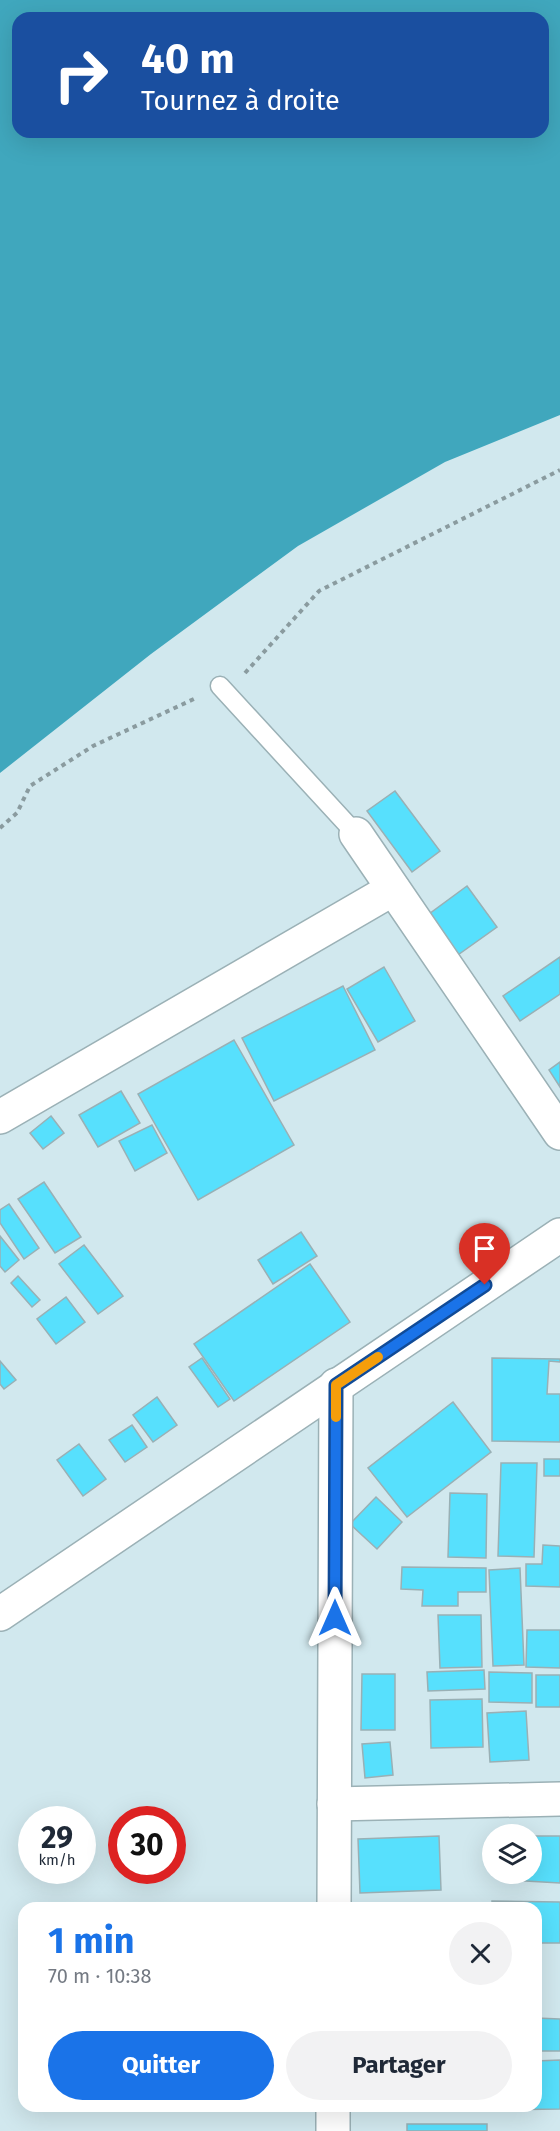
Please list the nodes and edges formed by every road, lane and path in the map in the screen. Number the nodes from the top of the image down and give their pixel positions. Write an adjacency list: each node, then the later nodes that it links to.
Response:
1 (560, 470): 2 (path)
2 (220, 686): 3 (path); 4 (lane)
3 (0, 828)
4 (356, 834): 5 (street)
5 (393, 889): 6 (street); 7 (street)
6 (0, 1117)
7 (560, 1132)
8 (560, 1235): 9 (street)
9 (336, 1385): 10 (street); 12 (street)
10 (0, 1614)
11 (560, 1799): 12 (street)
12 (334, 1804): 13 (street)
13 (334, 1902)
14 (333, 2112): 15 (street)
15 (333, 2131)

